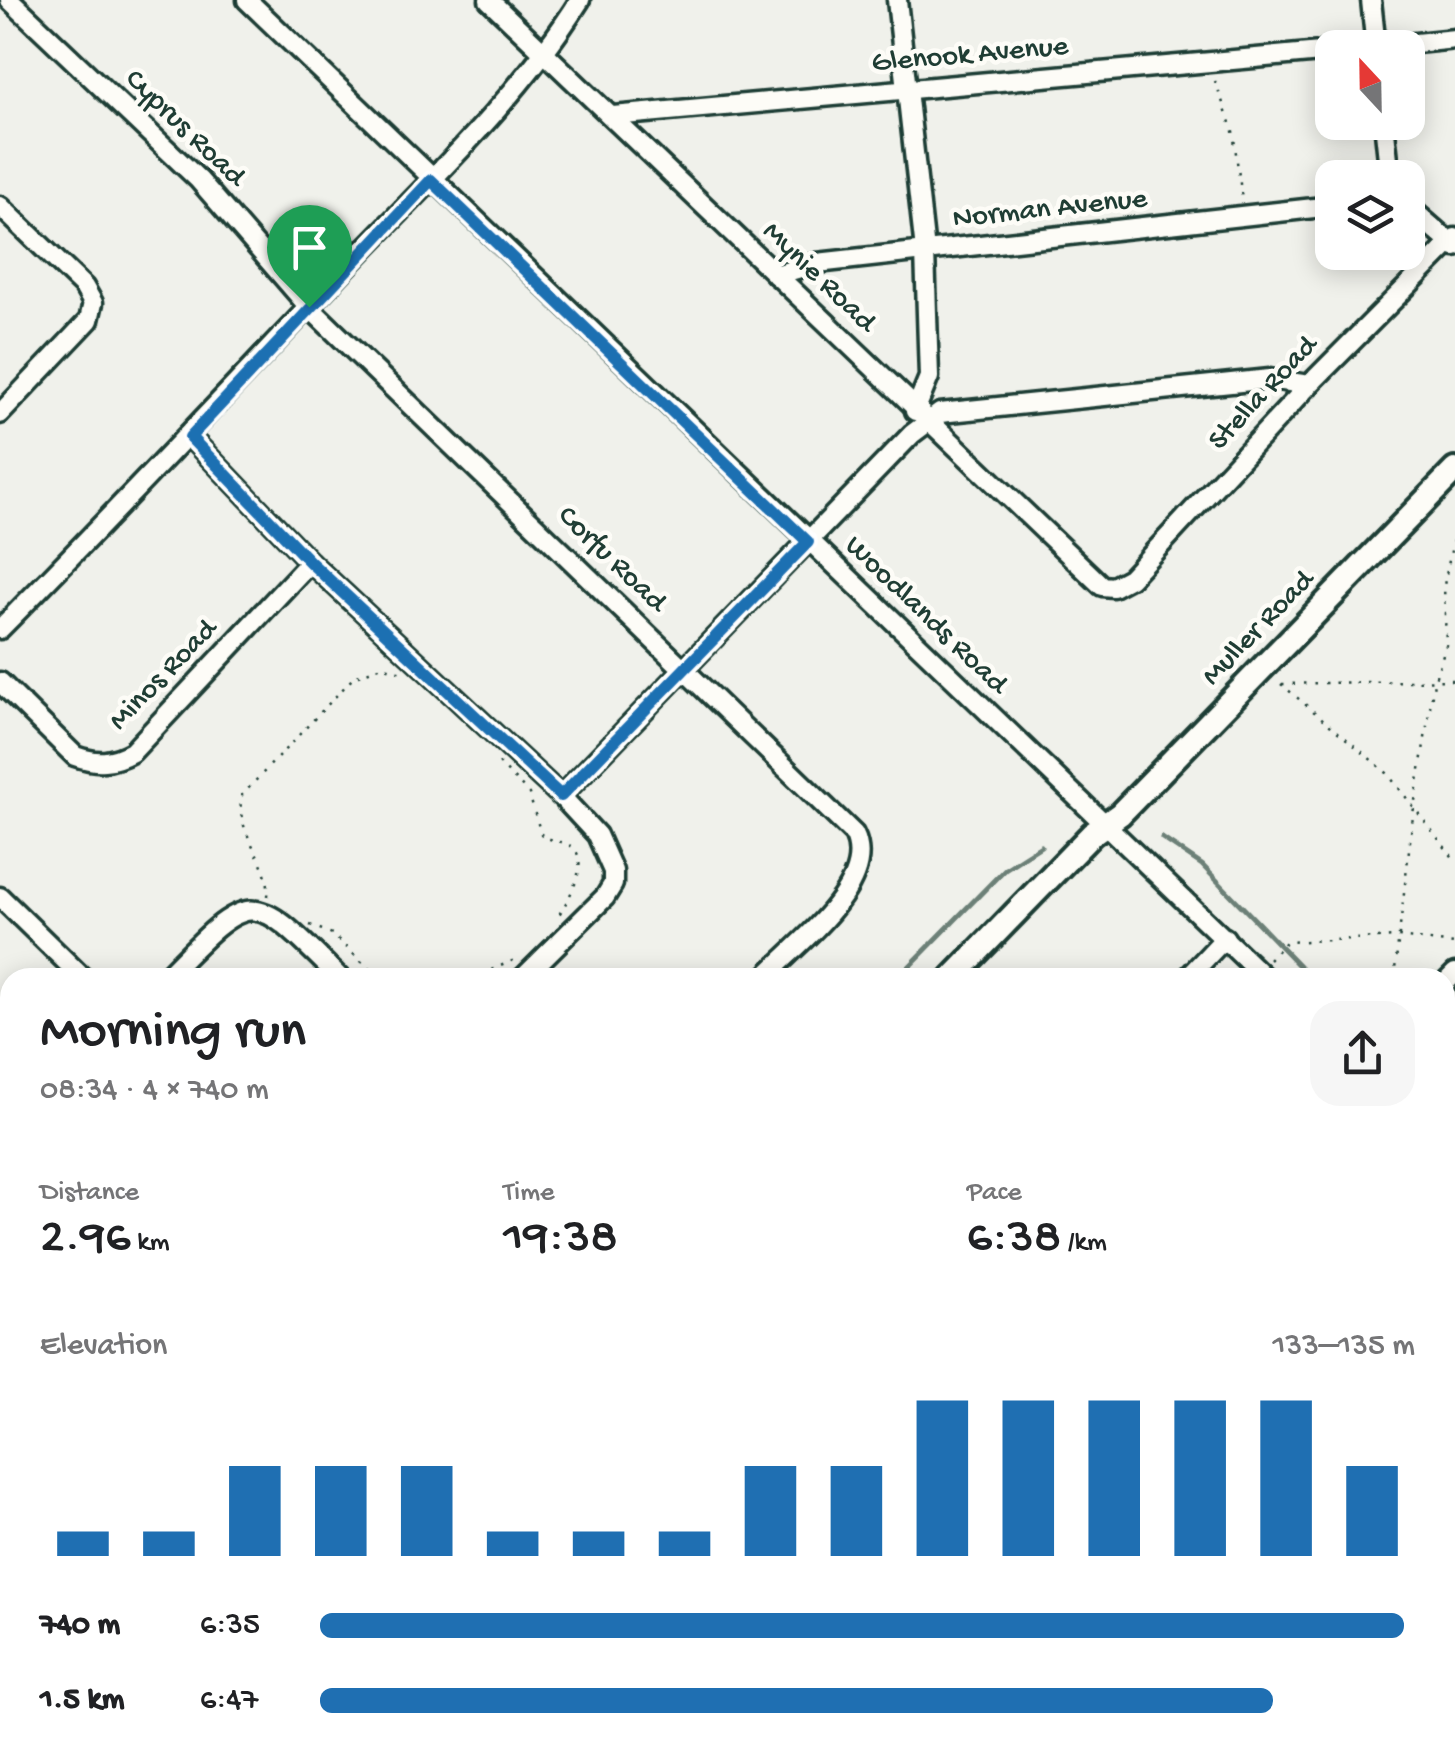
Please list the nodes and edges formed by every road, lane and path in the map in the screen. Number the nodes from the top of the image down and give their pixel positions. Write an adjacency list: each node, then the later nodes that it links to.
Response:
1 (10, 0): 23 (street, Cyprus Road)
2 (247, 0): 15 (street, Woodlands Road)
3 (490, 0): 11 (street, Mynie Road)
4 (580, 0): 11 (street)
5 (897, 0): 13 (street)
6 (1371, 0): 7 (street)
7 (1374, 30)
8 (1455, 39): 9 (street)
9 (1425, 42)
10 (1315, 52): 12 (street, Glenook Avenue)
11 (545, 55): 14 (street, Mynie Road); 15 (street)
12 (1209, 62): 13 (street, Glenook Avenue); 18 (path)
13 (909, 89): 14 (street, Glenook Avenue); 21 (street)
14 (612, 116): 22 (street, Mynie Road)
15 (431, 180): 23 (street); 30 (street, Woodlands Road)
16 (0, 206): 25 (street)
17 (1315, 208): 18 (street, Norman Avenue)
18 (1245, 216): 21 (street, Norman Avenue)
19 (1425, 220): 20 (street)
20 (1454, 243): 24 (street, Stella Road)
21 (925, 252): 22 (street, Norman Avenue); 26 (street)
22 (776, 275): 26 (street, Mynie Road)
23 (309, 307): 27 (street); 35 (street, Corfu Road)
24 (1309, 385): 26 (street); 32 (street, Stella Road)
25 (0, 414)
26 (921, 417): 30 (street); 32 (street, Mynie Road)
27 (190, 437): 31 (street); 33 (street)
28 (1455, 470): 34 (street, Muller Road)
29 (1455, 531): 39 (path)
30 (808, 542): 35 (street); 44 (street, Woodlands Road)
31 (310, 562): 38 (street, Minos Road); 42 (street)
32 (1113, 587)
33 (0, 629)
34 (1262, 669): 40 (path); 44 (street, Muller Road)
35 (684, 670): 42 (street); 61 (street, Corfu Road)
36 (413, 680): 47 (path)
37 (1455, 680): 39 (path)
38 (0, 682)
39 (1434, 682): 40 (path); 43 (path)
40 (1281, 684): 43 (path)
41 (490, 754): 49 (path)
42 (561, 796): 60 (street)
43 (1414, 807): 45 (path); 50 (path)
44 (1104, 826): 51 (street, Woodlands Road); 62 (street, Muller Road)
45 (1455, 860)
46 (0, 897): 55 (street)
47 (259, 910): 56 (street); 57 (street)
48 (307, 924): 58 (path)
49 (554, 924)
50 (1398, 937): 52 (path); 53 (path); 65 (path)
51 (1224, 938): 63 (street); 64 (street, Woodlands Road)
52 (1455, 944)
53 (1273, 955)
54 (522, 957): 59 (path)
55 (74, 968)
56 (175, 968)
57 (330, 968)
58 (368, 968)
59 (496, 968)
60 (533, 968)
61 (774, 968)
62 (962, 968)
63 (1196, 968)
64 (1255, 968)
65 (1395, 968)

